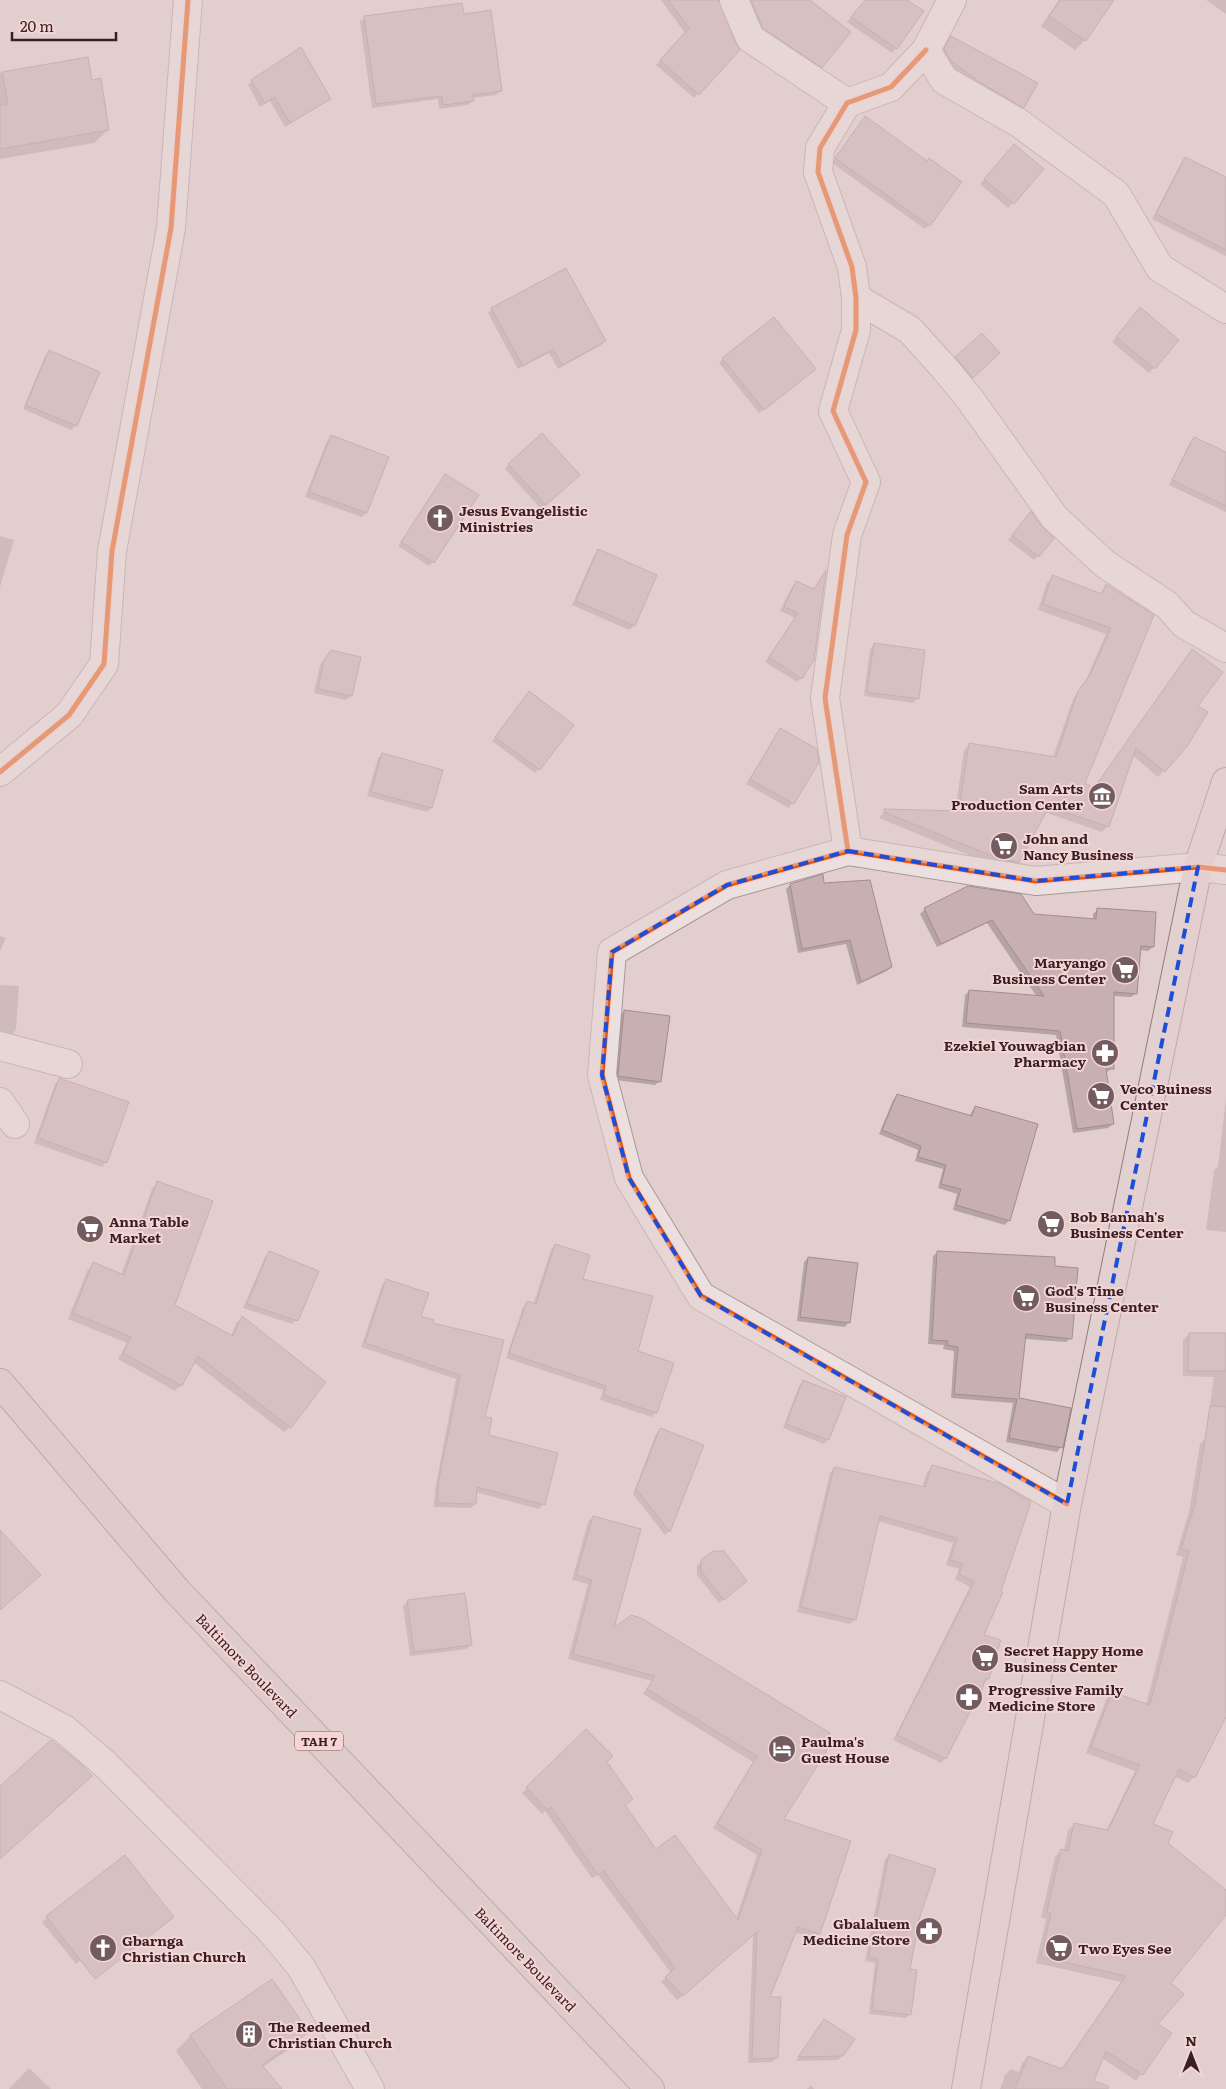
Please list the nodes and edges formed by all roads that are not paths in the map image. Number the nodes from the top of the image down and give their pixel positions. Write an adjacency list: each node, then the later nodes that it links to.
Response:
1 (188, 0): 9 (street)
2 (734, 0): 5 (street)
3 (952, 0): 4 (street)
4 (926, 50): 5 (street); 7 (street)
5 (847, 103): 6 (street)
6 (856, 298): 8 (street); 11 (street)
7 (1226, 309)
8 (1226, 648)
9 (0, 772)
10 (1226, 782): 12 (main road)
11 (848, 851): 12 (street); 19 (street)
12 (1198, 867): 13 (street); 19 (main road)
13 (1226, 870)
14 (0, 1046): 15 (street)
15 (68, 1064)
16 (0, 1102): 17 (street)
17 (15, 1124)
18 (0, 1383): 22 (highway, Baltimore Boulevard / TAH 7)
19 (1067, 1504): 23 (main road)
20 (0, 1695): 21 (street)
21 (370, 2089)
22 (650, 2089)
23 (966, 2089)

